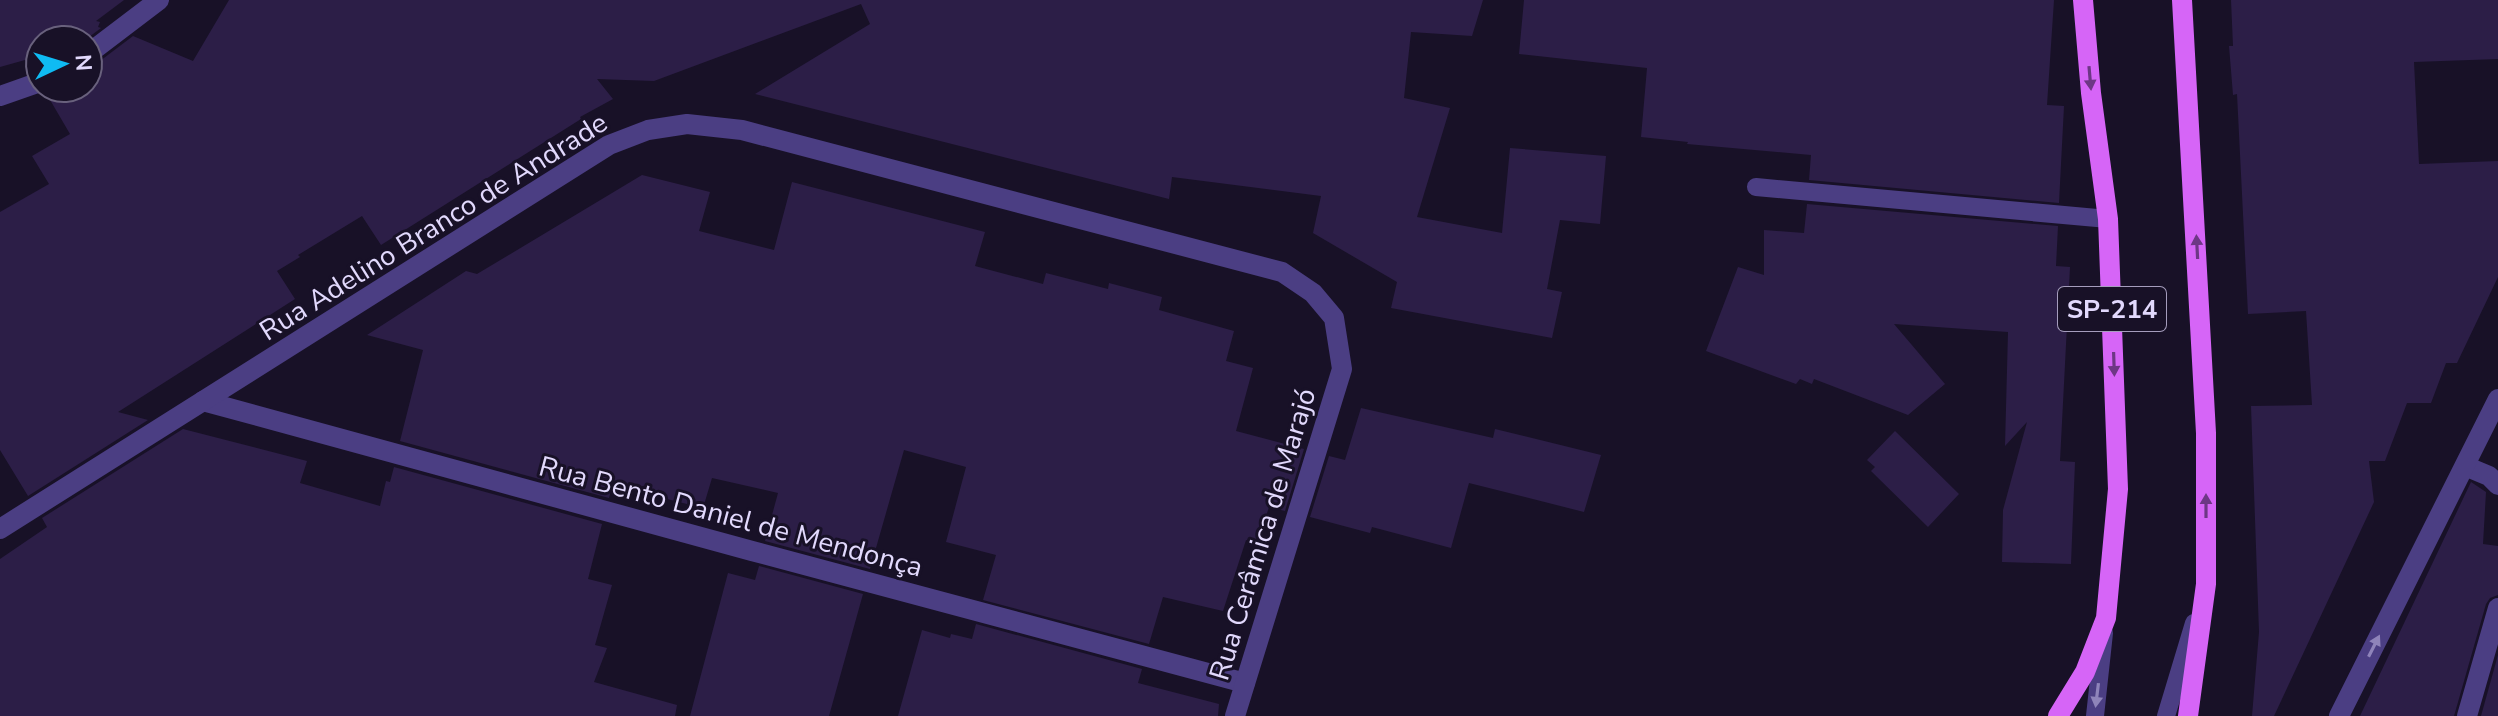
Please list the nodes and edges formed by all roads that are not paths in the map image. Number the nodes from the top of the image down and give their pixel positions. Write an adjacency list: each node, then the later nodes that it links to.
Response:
1 (159, 0): 4 (street)
2 (2083, 0): 8 (main road, SP-214, one-way to 8)
3 (2182, 0): 15 (main road, SP-214, one-way to 3)
4 (104, 42)
5 (24, 88): 6 (street)
6 (0, 96)
7 (1756, 187): 8 (lane)
8 (2108, 219): 17 (main road, SP-214, one-way to 17)
9 (1342, 369): 11 (street, Rua Adelino Branco de Andrade); 18 (street, Rua Cerâmica de Marajó)
10 (2498, 399): 12 (street)
11 (203, 401): 14 (street, Rua Adelino Branco de Andrade); 18 (street, Rua Bento Daniel de Mendonça)
12 (2465, 466): 13 (street); 24 (street, one-way to 12)
13 (2498, 485)
14 (0, 529)
15 (2206, 584): 22 (lane); 23 (main road, SP-214)
16 (2498, 608): 25 (street)
17 (2106, 618): 20 (main road, SP-214); 21 (lane, one-way to 21)
18 (1245, 683): 19 (street, Rua Cerâmica de Marajó)
19 (1235, 716)
20 (2058, 716)
21 (2095, 716)
22 (2166, 716)
23 (2188, 716)
24 (2339, 716)
25 (2467, 716)

